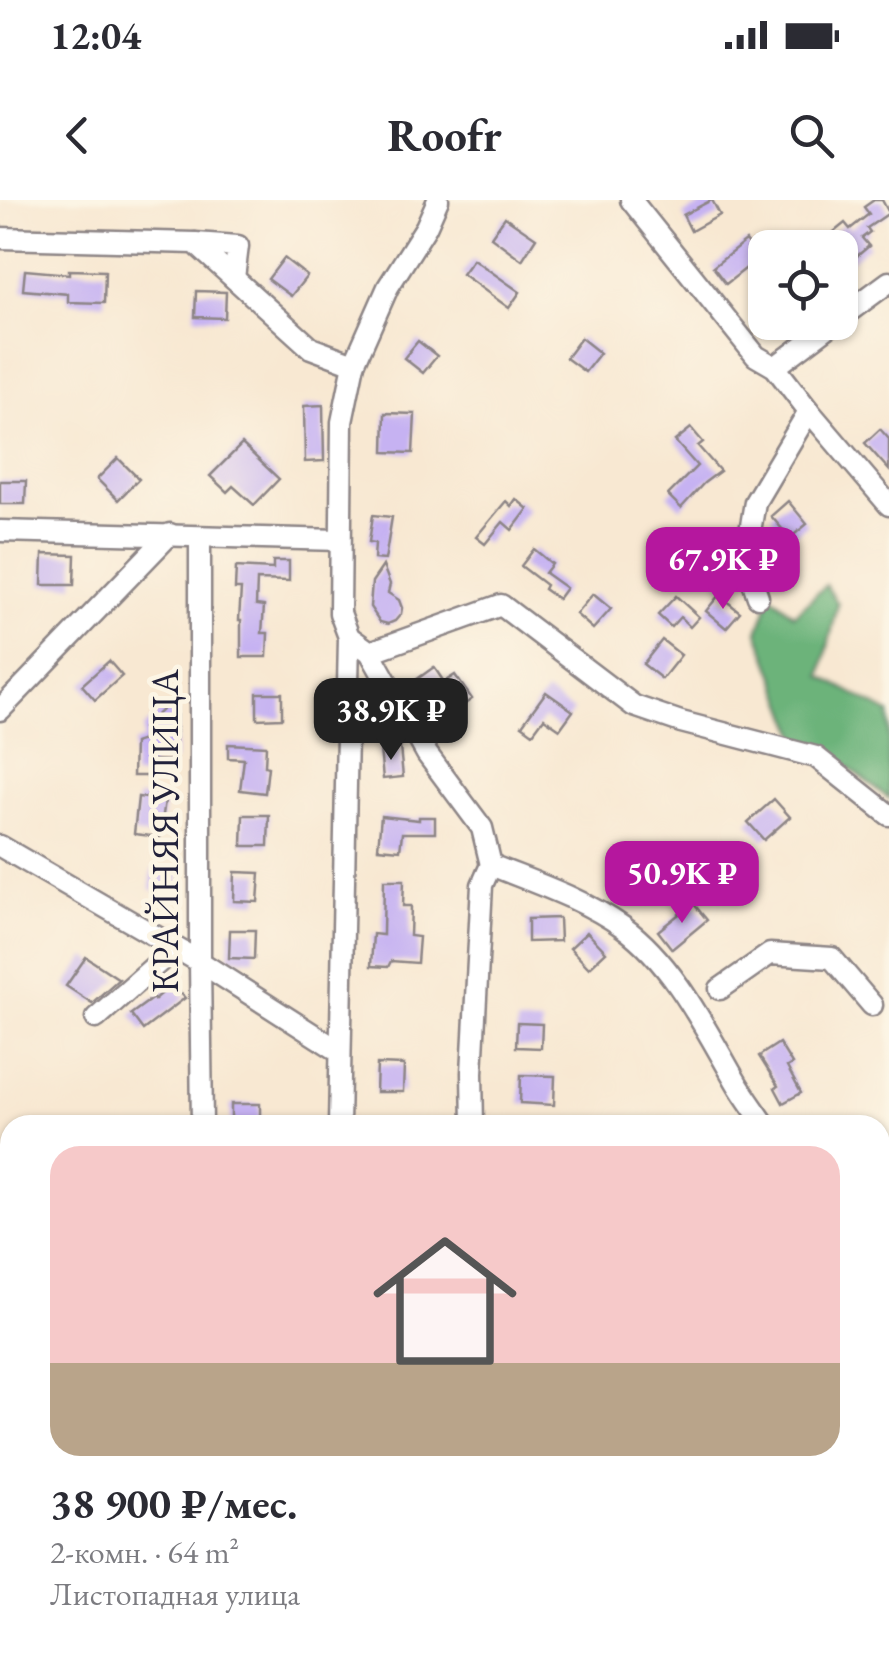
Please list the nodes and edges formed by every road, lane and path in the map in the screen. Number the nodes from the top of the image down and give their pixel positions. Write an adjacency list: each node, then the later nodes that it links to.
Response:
1 (438, 200): 7 (street)
2 (631, 200): 8 (street)
3 (0, 238): 7 (street)
4 (889, 282): 5 (street)
5 (858, 305)
6 (811, 340): 8 (street)
7 (354, 364): 14 (street)
8 (776, 367): 9 (street)
9 (808, 411): 10 (street); 15 (street)
10 (889, 505)
11 (0, 531): 12 (street)
12 (170, 534): 13 (street); 18 (street)
13 (200, 537): 14 (street); 23 (street, КРАЙНЯЯ УЛИЦА)
14 (340, 540): 16 (street)
15 (758, 598)
16 (349, 638): 17 (street); 27 (street)
17 (370, 652): 19 (street); 21 (street)
18 (0, 710)
19 (889, 814)
20 (0, 846): 22 (street)
21 (491, 865): 30 (street); 31 (street)
22 (175, 948): 23 (street); 26 (street)
23 (200, 962): 27 (street); 28 (street, КРАЙНЯЯ УЛИЦА)
24 (720, 989): 25 (street)
25 (872, 1005)
26 (96, 1018)
27 (339, 1051): 29 (street)
28 (202, 1115)
29 (339, 1115)
30 (473, 1115)
31 (758, 1115)

